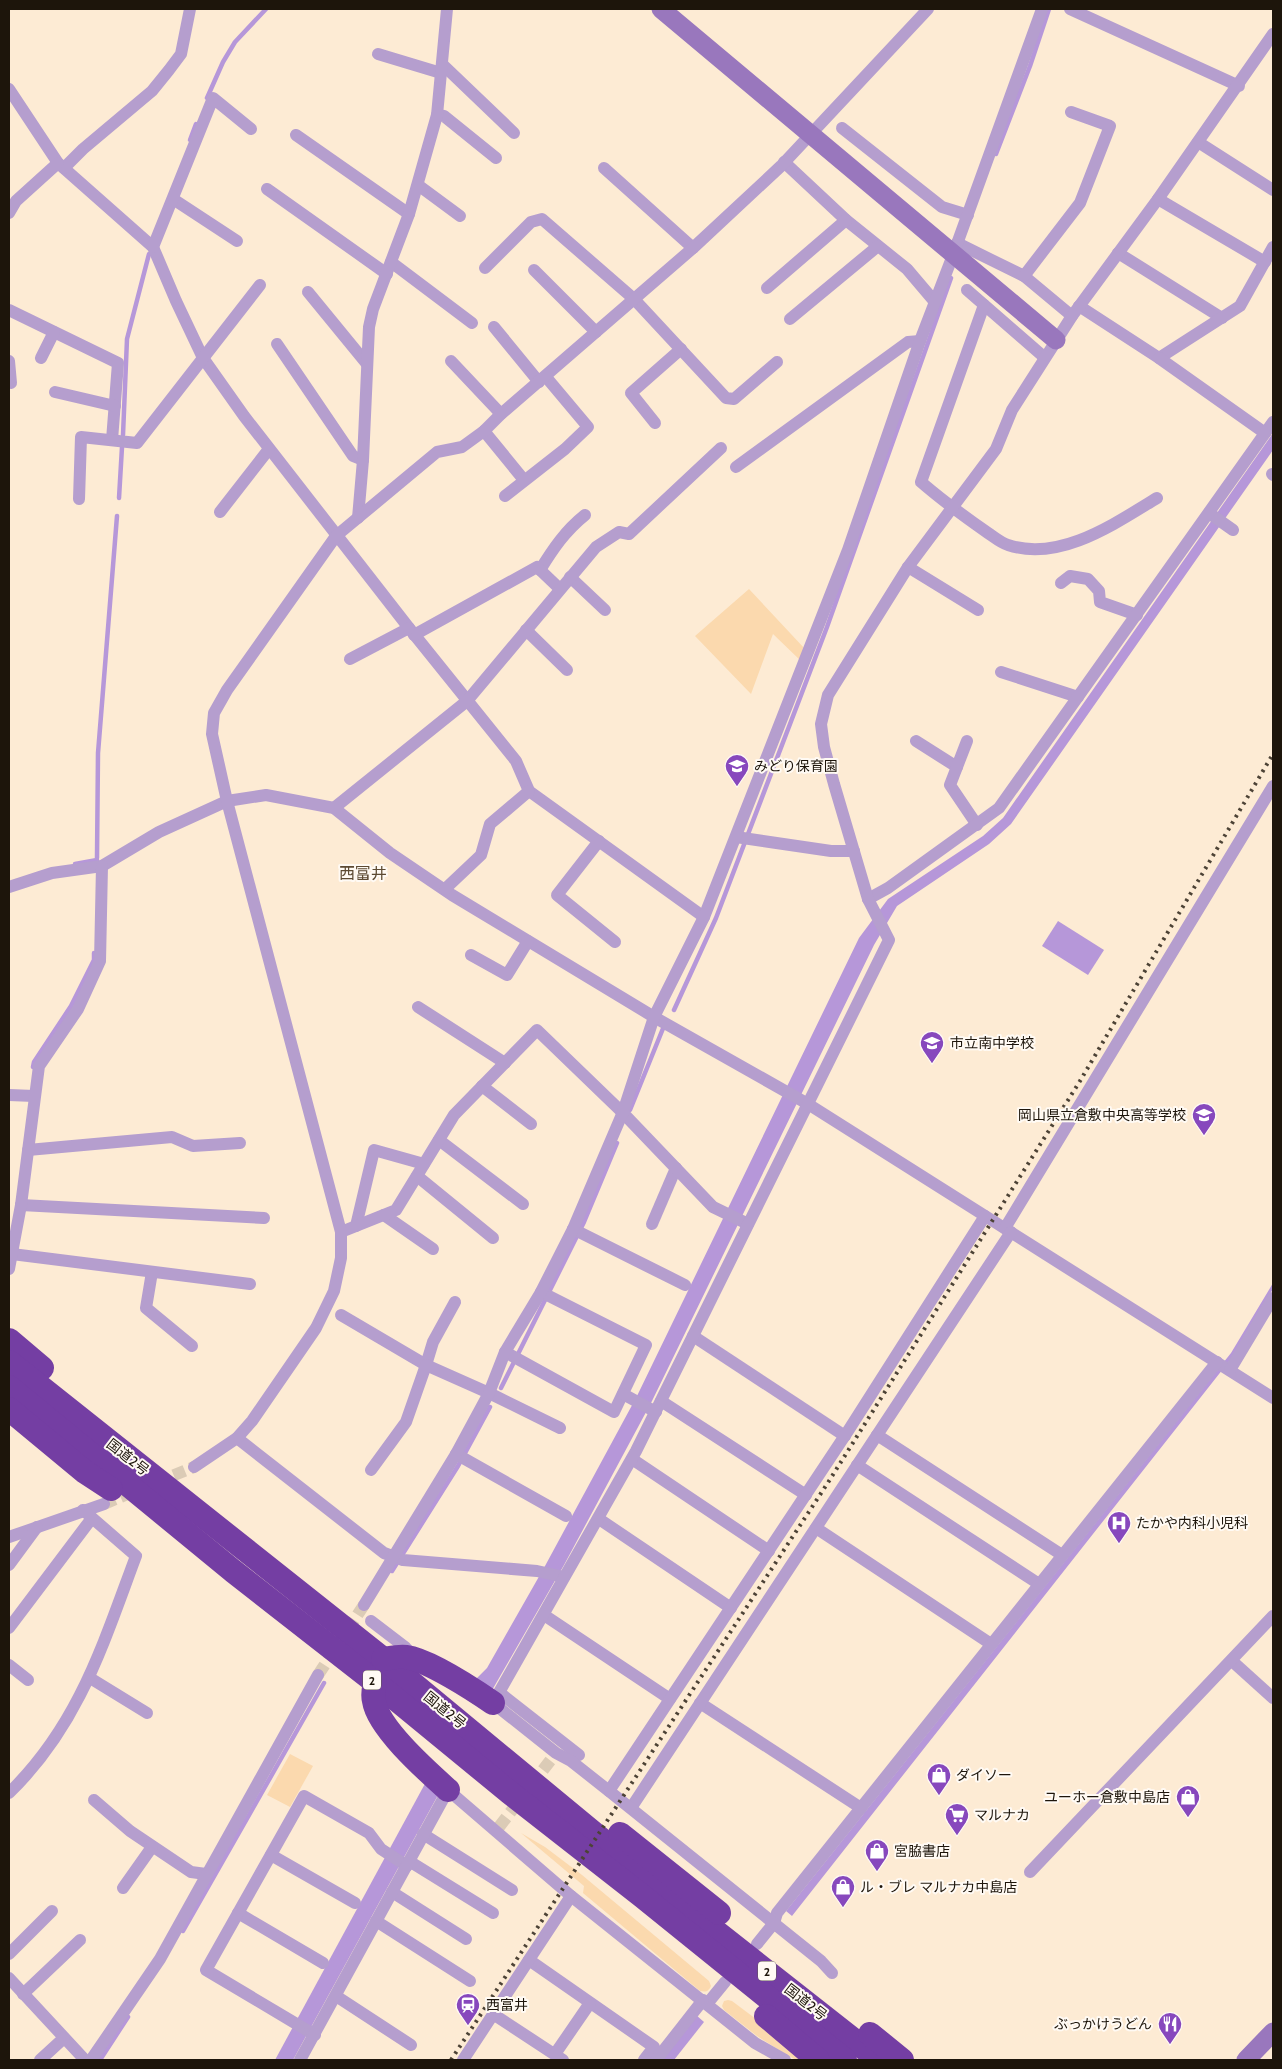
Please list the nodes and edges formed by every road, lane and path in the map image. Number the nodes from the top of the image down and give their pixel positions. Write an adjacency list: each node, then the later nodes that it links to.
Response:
1 (190, 9): 22 (street)
2 (447, 9): 9 (street)
3 (661, 9): 17 (street)
4 (928, 9): 17 (street)
5 (1042, 9): 31 (street)
6 (1070, 9): 10 (street)
7 (1273, 34): 10 (street)
8 (378, 54): 9 (street)
9 (442, 69): 13 (street); 16 (street)
10 (1238, 86): 19 (street)
11 (9, 89): 22 (street)
12 (1071, 112): 46 (street)
13 (437, 115): 20 (street); 24 (street)
14 (251, 128): 27 (street)
15 (842, 128): 31 (street)
16 (514, 133)
17 (811, 134): 21 (street); 40 (street)
18 (296, 135): 30 (street)
19 (1198, 142): 26 (street); 28 (street)
20 (496, 158)
21 (784, 162): 33 (street); 38 (street)
22 (61, 165): 29 (street); 36 (street)
23 (604, 168): 38 (street)
24 (418, 185): 30 (street); 32 (street)
25 (267, 189): 45 (street)
26 (1273, 190)
27 (173, 199): 34 (street); 36 (street)
28 (1158, 199): 39 (street); 42 (street)
29 (9, 212)
30 (409, 214): 41 (street)
31 (968, 215): 40 (street)
32 (460, 216)
33 (846, 220): 35 (street); 48 (street)
34 (237, 241)
35 (878, 246): 52 (street); 57 (street)
36 (153, 247): 68 (street)
37 (1273, 247): 42 (street)
38 (693, 248): 51 (street)
39 (1118, 253): 55 (street); 56 (street)
40 (956, 254): 46 (street); 52 (street); 62 (street)
41 (391, 262): 45 (street); 58 (street)
42 (1265, 262): 56 (street)
43 (485, 268): 51 (street)
44 (534, 270): 61 (street)
45 (387, 274): 73 (street)
46 (1024, 276): 55 (street)
47 (260, 285): 68 (street)
48 (767, 288)
49 (967, 290): 53 (street)
50 (308, 292): 73 (street)
51 (634, 299): 61 (street); 65 (street)
52 (935, 302): 63 (street)
53 (984, 305): 66 (street); 92 (street)
54 (9, 310): 60 (street)
55 (1075, 311): 62 (street); 69 (street)
56 (1222, 318): 69 (street)
57 (790, 319)
58 (472, 323)
59 (494, 326): 74 (street)
60 (54, 332): 67 (street); 77 (street)
61 (596, 332): 74 (street)
62 (1056, 340): 66 (street)
63 (920, 341): 87 (street); 122 (street)
64 (277, 344): 86 (street)
65 (681, 349): 72 (street); 80 (street)
66 (1044, 357): 92 (street)
67 (41, 358)
68 (203, 358): 83 (street); 85 (street)
69 (1159, 358): 82 (street)
70 (9, 361): 75 (street)
71 (451, 361): 78 (street)
72 (777, 362)
73 (366, 364): 86 (street)
74 (543, 379): 78 (street); 88 (street)
75 (11, 383)
76 (55, 392): 77 (street)
77 (115, 406): 83 (street)
78 (501, 414): 81 (street)
79 (1273, 422): 82 (street)
80 (655, 424)
81 (484, 432): 88 (street); 96 (street)
82 (1265, 433): 95 (street)
83 (112, 440): 91 (street)
84 (721, 448): 101 (street)
85 (269, 449): 93 (street); 98 (street)
86 (362, 460): 96 (street)
87 (736, 467)
88 (524, 480): 89 (street)
89 (505, 496)
90 (1157, 498): 92 (street)
91 (79, 499)
92 (952, 509): 99 (street)
93 (220, 512)
94 (585, 515): 100 (street)
95 (1211, 515): 97 (street); 106 (street)
96 (358, 518): 98 (street)
97 (1231, 529)
98 (336, 536): 108 (street); 119 (street)
99 (908, 568): 105 (street); 124 (street)
100 (540, 570): 103 (street); 108 (street)
101 (570, 577): 103 (street); 104 (street)
102 (1061, 583): 106 (street)
103 (560, 590): 107 (street)
104 (605, 610)
105 (978, 610)
106 (1137, 615): 112 (street)
107 (526, 630): 110 (street); 113 (street)
108 (412, 632): 109 (street); 113 (street)
109 (350, 659)
110 (567, 670)
111 (1002, 672): 112 (street)
112 (1078, 697): 121 (street)
113 (467, 701): 118 (street); 120 (street)
114 (916, 741): 116 (street)
115 (967, 741): 116 (street)
116 (957, 767): 121 (street)
117 (1273, 786): 156 (street)
118 (529, 791): 123 (street); 127 (street)
119 (227, 801): 120 (street); 125 (street); 157 (street)
120 (334, 808): 127 (street)
121 (977, 825): 128 (street)
122 (737, 837): 124 (street); 129 (street)
123 (599, 841): 129 (street); 131 (street)
124 (854, 851): 128 (street)
125 (102, 866): 126 (street); 137 (street)
126 (9, 887)
127 (446, 889): 130 (street)
128 (871, 905): 138 (street)
129 (704, 917): 134 (street)
130 (528, 941): 132 (street); 134 (street)
131 (615, 942)
132 (471, 955)
133 (418, 1008): 135 (street)
134 (654, 1017): 138 (street); 139 (street)
135 (505, 1063): 136 (street); 139 (street)
136 (482, 1086): 140 (street); 141 (street)
137 (24, 1096): 143 (street)
138 (804, 1103): 150 (street); 152 (street)
139 (623, 1112): 145 (street); 155 (street)
140 (530, 1124)
141 (439, 1140): 144 (street); 147 (street)
142 (240, 1143): 143 (street)
143 (28, 1150): 148 (street)
144 (424, 1164): 146 (street); 154 (street)
145 (676, 1168): 152 (street); 153 (street)
146 (417, 1176): 149 (street); 158 (street)
147 (523, 1204)
148 (21, 1205): 151 (street); 160 (street)
149 (384, 1215): 154 (street); 159 (street)
150 (985, 1216): 156 (street); 184 (street)
151 (264, 1218)
152 (744, 1223): 169 (street)
153 (652, 1224)
154 (356, 1226): 157 (street)
155 (573, 1229): 164 (street); 165 (street)
156 (1008, 1230): 175 (street); 183 (street)
157 (341, 1232): 185 (street)
158 (494, 1238)
159 (433, 1249)
160 (12, 1254): 161 (street); 162 (street)
161 (9, 1269)
162 (152, 1272): 163 (street); 171 (street)
163 (250, 1284)
164 (685, 1285)
165 (542, 1292): 172 (street); 178 (street)
166 (1273, 1298): 175 (street)
167 (455, 1302): 174 (street)
168 (341, 1315): 174 (street)
169 (693, 1336): 180 (street); 184 (street)
170 (9, 1340): 191 (highway)
171 (192, 1346)
172 (513, 1356): 177 (street); 178 (street)
173 (9, 1362): 191 (highway, 国道2号 / 2)
174 (426, 1365): 177 (street); 190 (street)
175 (1223, 1365): 179 (street); 201 (street)
176 (9, 1387): 204 (highway, 国道2号 / 2)
177 (489, 1393): 182 (street); 186 (street)
178 (628, 1396): 180 (street)
179 (1273, 1398)
180 (656, 1407): 187 (street); 192 (street)
181 (9, 1410): 204 (highway)
182 (560, 1428)
183 (877, 1435): 188 (street); 201 (street)
184 (845, 1436): 192 (street)
185 (237, 1438): 189 (street); 202 (street)
186 (456, 1454): 195 (street); 202 (street)
187 (632, 1459): 196 (street); 200 (street)
188 (858, 1465): 198 (street); 206 (street)
189 (194, 1467)
190 (371, 1470)
191 (171, 1490): 214 (highway, 国道2号 / 2)
192 (806, 1496): 200 (street)
193 (104, 1504): 194 (street)
194 (87, 1514): 197 (street); 212 (street); 219 (street)
195 (566, 1516)
196 (599, 1519): 205 (street); 208 (street)
197 (37, 1527): 199 (street); 203 (street)
198 (816, 1528): 213 (street); 226 (street)
199 (9, 1537)
200 (769, 1551): 208 (street)
201 (1062, 1555): 206 (street)
202 (397, 1558): 205 (street); 207 (street)
203 (9, 1565)
204 (233, 1571): 221 (highway, 国道2号 / 2)
205 (562, 1576): 209 (street)
206 (1039, 1584): 213 (street)
207 (364, 1604)
208 (731, 1608): 225 (street)
209 (544, 1615): 222 (street); 225 (street)
210 (1273, 1616): 216 (street)
211 (371, 1621): 215 (street)
212 (9, 1628)
213 (991, 1644): 235 (street)
214 (383, 1659): 215 (highway); 224 (highway, 国道2号 / 2)
215 (416, 1659): 222 (highway)
216 (1232, 1661): 223 (street); 240 (street)
217 (9, 1665): 220 (street)
218 (318, 1675): 241 (street)
219 (90, 1678): 227 (street); 232 (street)
220 (28, 1680)
221 (375, 1682): 229 (highway); 231 (highway, 国道2号 / 2)
222 (496, 1698): 228 (street); 230 (street)
223 (1273, 1698)
224 (432, 1699): 243 (highway, 国道2号 / 2); 255 (highway)
225 (670, 1699): 230 (street)
226 (700, 1704): 234 (street); 235 (street)
227 (147, 1713)
228 (579, 1755)
229 (448, 1790): 236 (street); 246 (street)
230 (609, 1791): 234 (street)
231 (509, 1792): 243 (highway, 国道2号 / 2); 262 (highway)
232 (9, 1793)
233 (94, 1800): 237 (street)
234 (631, 1808): 252 (street)
235 (861, 1808): 252 (street)
236 (423, 1834): 239 (street); 244 (street)
237 (152, 1847): 241 (street); 242 (street)
238 (271, 1855): 239 (street); 247 (street); 249 (street)
239 (406, 1863): 245 (street); 250 (street)
240 (1030, 1872)
241 (206, 1874): 275 (street)
242 (123, 1888)
243 (648, 1889): 282 (highway, 国道2号 / 2); 283 (highway, 国道2号 / 2)
244 (512, 1890)
245 (392, 1892): 251 (street); 254 (street)
246 (571, 1896): 257 (street); 265 (street)
247 (355, 1903)
248 (52, 1911): 256 (street)
249 (238, 1913): 258 (street); 269 (street)
250 (493, 1913)
251 (376, 1922): 261 (street); 264 (street)
252 (774, 1923): 255 (street); 259 (street)
253 (80, 1940): 263 (street)
254 (466, 1940)
255 (758, 1944): 284 (highway)
256 (9, 1954)
257 (529, 1960): 266 (street); 267 (street)
258 (323, 1963)
259 (832, 1973)
260 (9, 1978): 263 (street)
261 (470, 1980)
262 (725, 1982): 265 (street); 281 (highway)
263 (23, 1994): 270 (street)
264 (336, 1996): 269 (street); 271 (street)
265 (705, 2002): 279 (street); 280 (street)
266 (590, 2003): 272 (street); 278 (street)
267 (493, 2014): 272 (street); 277 (street)
268 (1273, 2032): 285 (street)
269 (313, 2033): 276 (street)
270 (64, 2038): 273 (street); 274 (street)
271 (411, 2045)
272 (559, 2057)
273 (40, 2060)
274 (85, 2060)
275 (91, 2060)
276 (300, 2060)
277 (463, 2060)
278 (644, 2060)
279 (656, 2060)
280 (785, 2060)
281 (818, 2060)
282 (846, 2060)
283 (879, 2060)
284 (902, 2060)
285 (1246, 2060)

